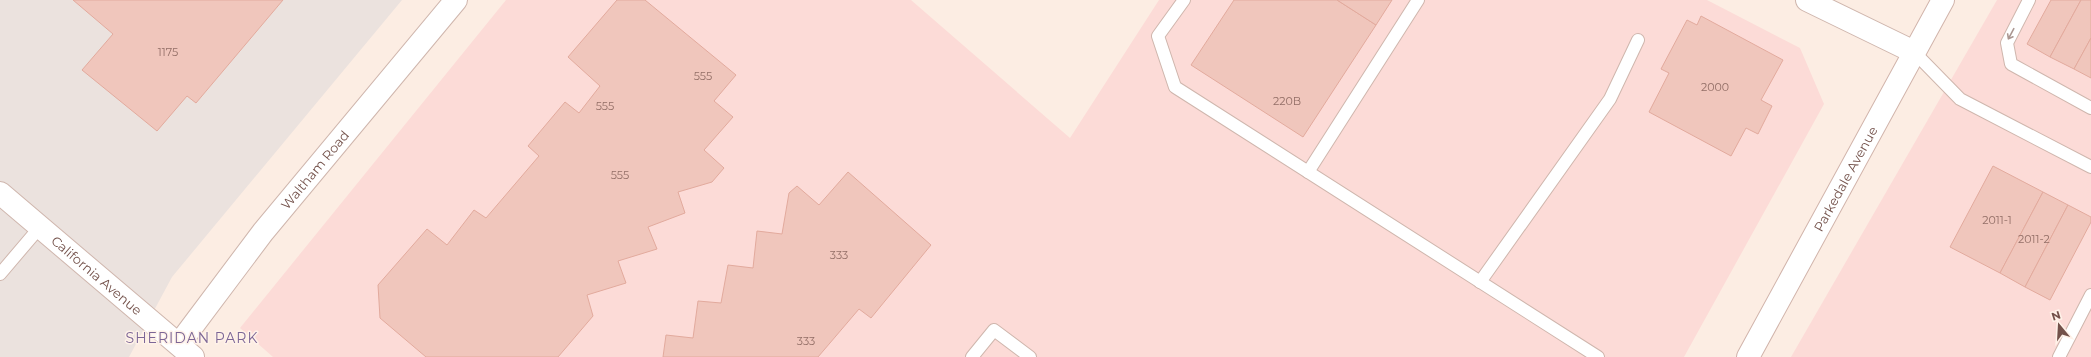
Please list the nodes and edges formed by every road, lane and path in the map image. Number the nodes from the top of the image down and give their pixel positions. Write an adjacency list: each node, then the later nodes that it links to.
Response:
1 (456, 0): 17 (street, Waltham Road)
2 (1184, 0): 11 (lane)
3 (1418, 0): 11 (lane)
4 (1807, 0): 8 (street)
5 (1943, 0): 8 (street, Parkedale Avenue)
6 (2029, 0): 9 (lane, one-way to 9)
7 (1638, 40): 15 (lane)
8 (1914, 52): 10 (lane); 21 (street, Parkedale Avenue)
9 (2091, 108)
10 (2091, 167)
11 (1308, 172): 15 (lane)
12 (0, 193): 13 (street, California Avenue)
13 (40, 227): 14 (lane); 17 (street, California Avenue)
14 (0, 274)
15 (1480, 282): 20 (lane)
16 (2091, 295): 22 (lane)
17 (186, 351)
18 (972, 357): 19 (lane)
19 (1030, 357)
20 (1598, 357)
21 (1748, 357)
22 (2059, 357)

